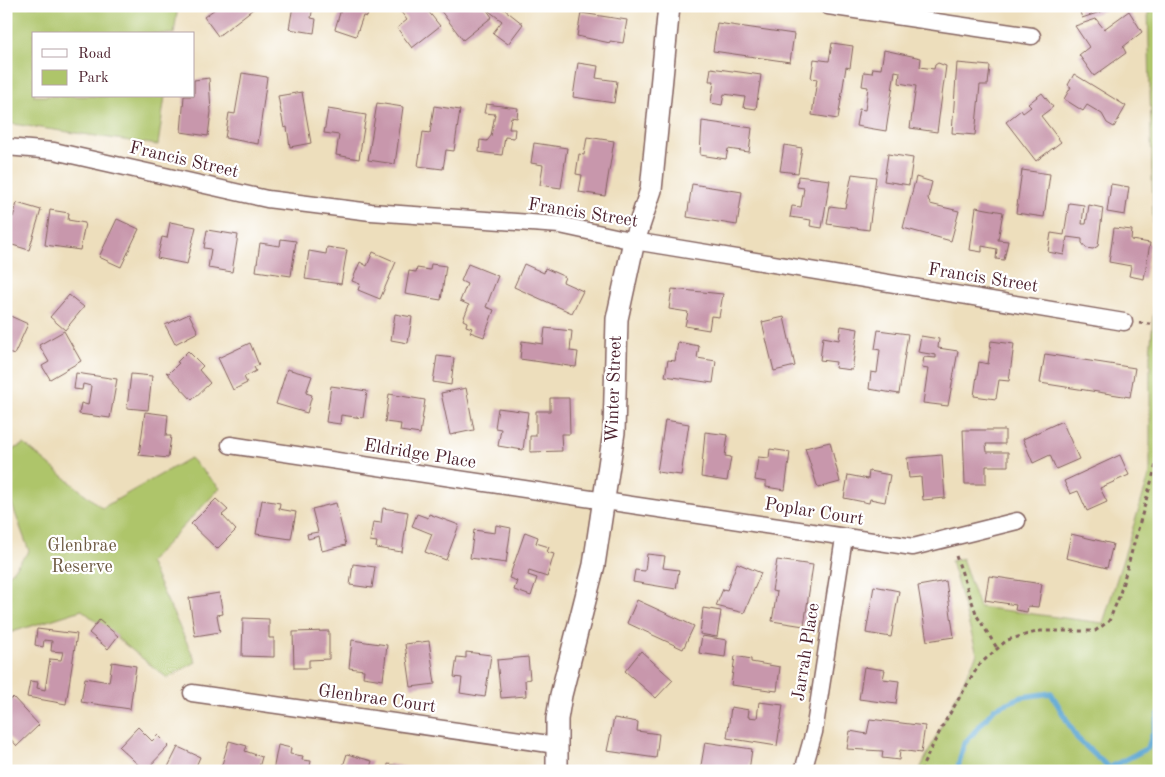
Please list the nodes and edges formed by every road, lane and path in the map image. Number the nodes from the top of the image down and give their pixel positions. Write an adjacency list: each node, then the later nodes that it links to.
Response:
1 (669, 6): 5 (street, Winter Street)
2 (828, 6): 3 (street)
3 (1032, 36)
4 (6, 147): 5 (street, Francis Street)
5 (634, 241): 6 (street, Francis Street); 9 (street, Winter Street)
6 (1124, 322)
7 (230, 445): 9 (street, Eldridge Place)
8 (1159, 454): 13 (path)
9 (604, 502): 11 (street, Poplar Court); 15 (street, Winter Street)
10 (1016, 521): 11 (street, Poplar Court)
11 (844, 538): 17 (street, Jarrah Place)
12 (956, 556): 13 (path)
13 (998, 648): 18 (path)
14 (192, 693): 15 (street, Glenbrae Court)
15 (556, 745): 16 (street, Winter Street)
16 (557, 771)
17 (804, 771)
18 (920, 771)

